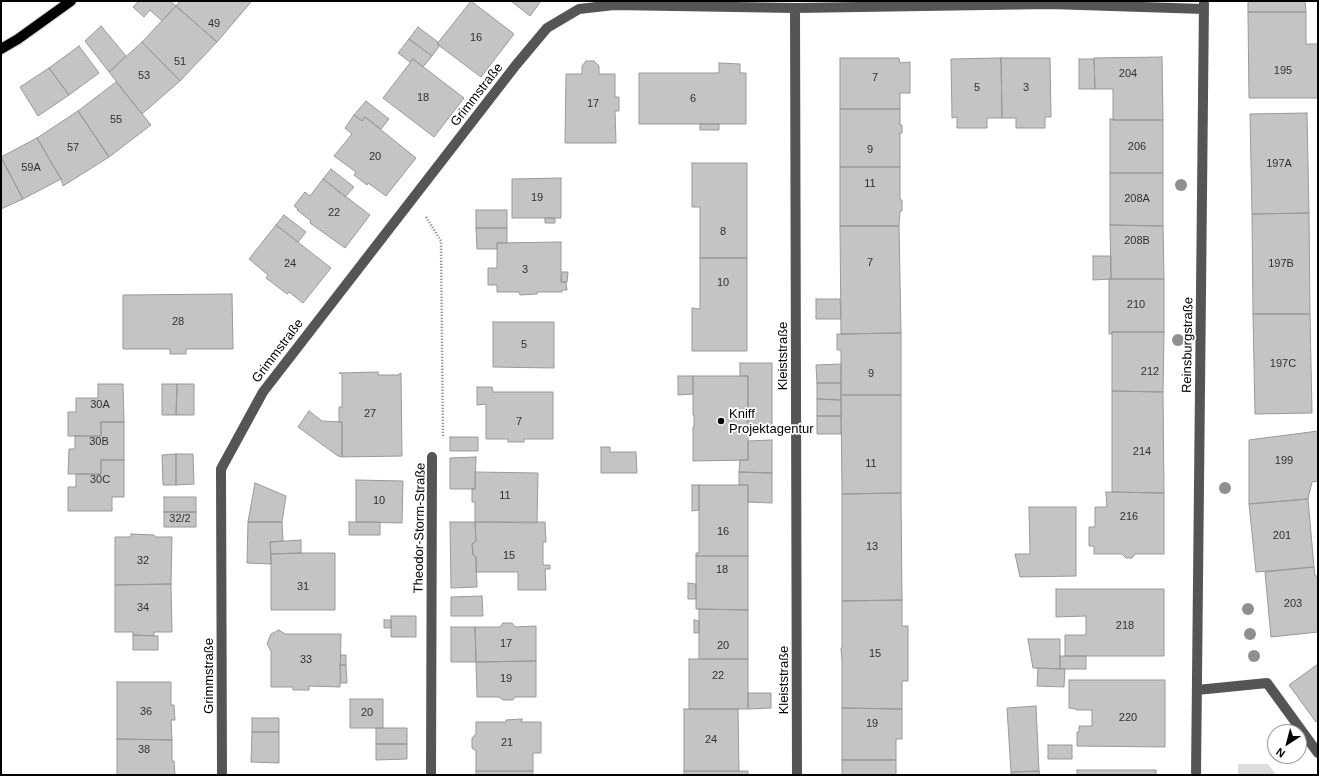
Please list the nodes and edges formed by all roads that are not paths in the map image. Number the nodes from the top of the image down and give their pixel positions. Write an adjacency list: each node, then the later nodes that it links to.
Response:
1 (71, 1): 4 (main road)
2 (1204, 5): 3 (street, Grimmstraße); 6 (street, Reinsburgstraße)
3 (795, 8): 8 (street, Grimmstraße); 10 (street, Kleiststraße)
4 (1, 49)
5 (432, 457): 9 (street, Theodor-Storm-Straße)
6 (1197, 690): 7 (street); 11 (street, Reinsburgstraße)
7 (1318, 753)
8 (222, 775)
9 (431, 775)
10 (797, 775)
11 (1196, 775)

